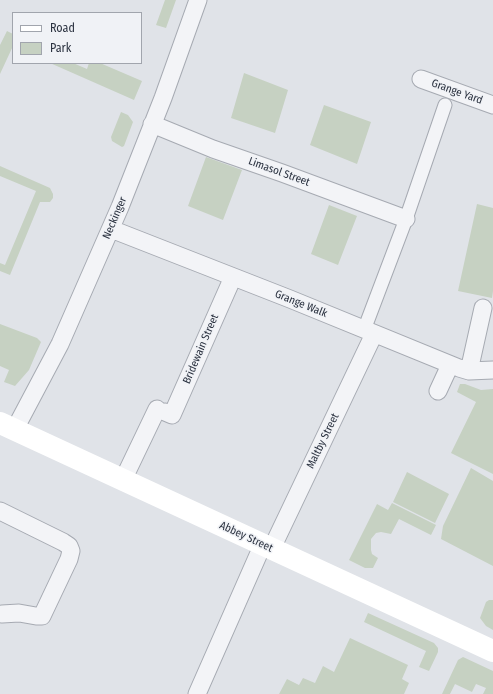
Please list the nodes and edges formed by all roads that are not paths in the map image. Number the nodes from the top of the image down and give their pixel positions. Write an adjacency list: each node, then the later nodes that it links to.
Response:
1 (198, 0): 5 (street, Neckinger)
2 (421, 80): 4 (street, Grange Yard)
3 (445, 105): 6 (street)
4 (493, 105)
5 (152, 124): 6 (street, Limasol Street); 7 (street, Neckinger)
6 (406, 219): 10 (street)
7 (111, 229): 8 (street, Grange Walk); 15 (street, Neckinger)
8 (233, 277): 10 (street, Grange Walk); 16 (street, Bridewain Street)
9 (483, 308): 13 (street)
10 (369, 332): 11 (street, Grange Walk); 18 (street, Maltby Street)
11 (450, 365): 13 (street, Grange Walk); 14 (street)
12 (493, 370): 13 (street, Grange Walk)
13 (469, 371)
14 (438, 391)
15 (5, 427): 16 (main road, Abbey Street)
16 (123, 480): 18 (main road, Abbey Street)
17 (0, 511): 19 (street)
18 (267, 546): 20 (main road, Abbey Street); 21 (street, Maltby Street)
19 (2, 614)
20 (493, 651)
21 (196, 694)

